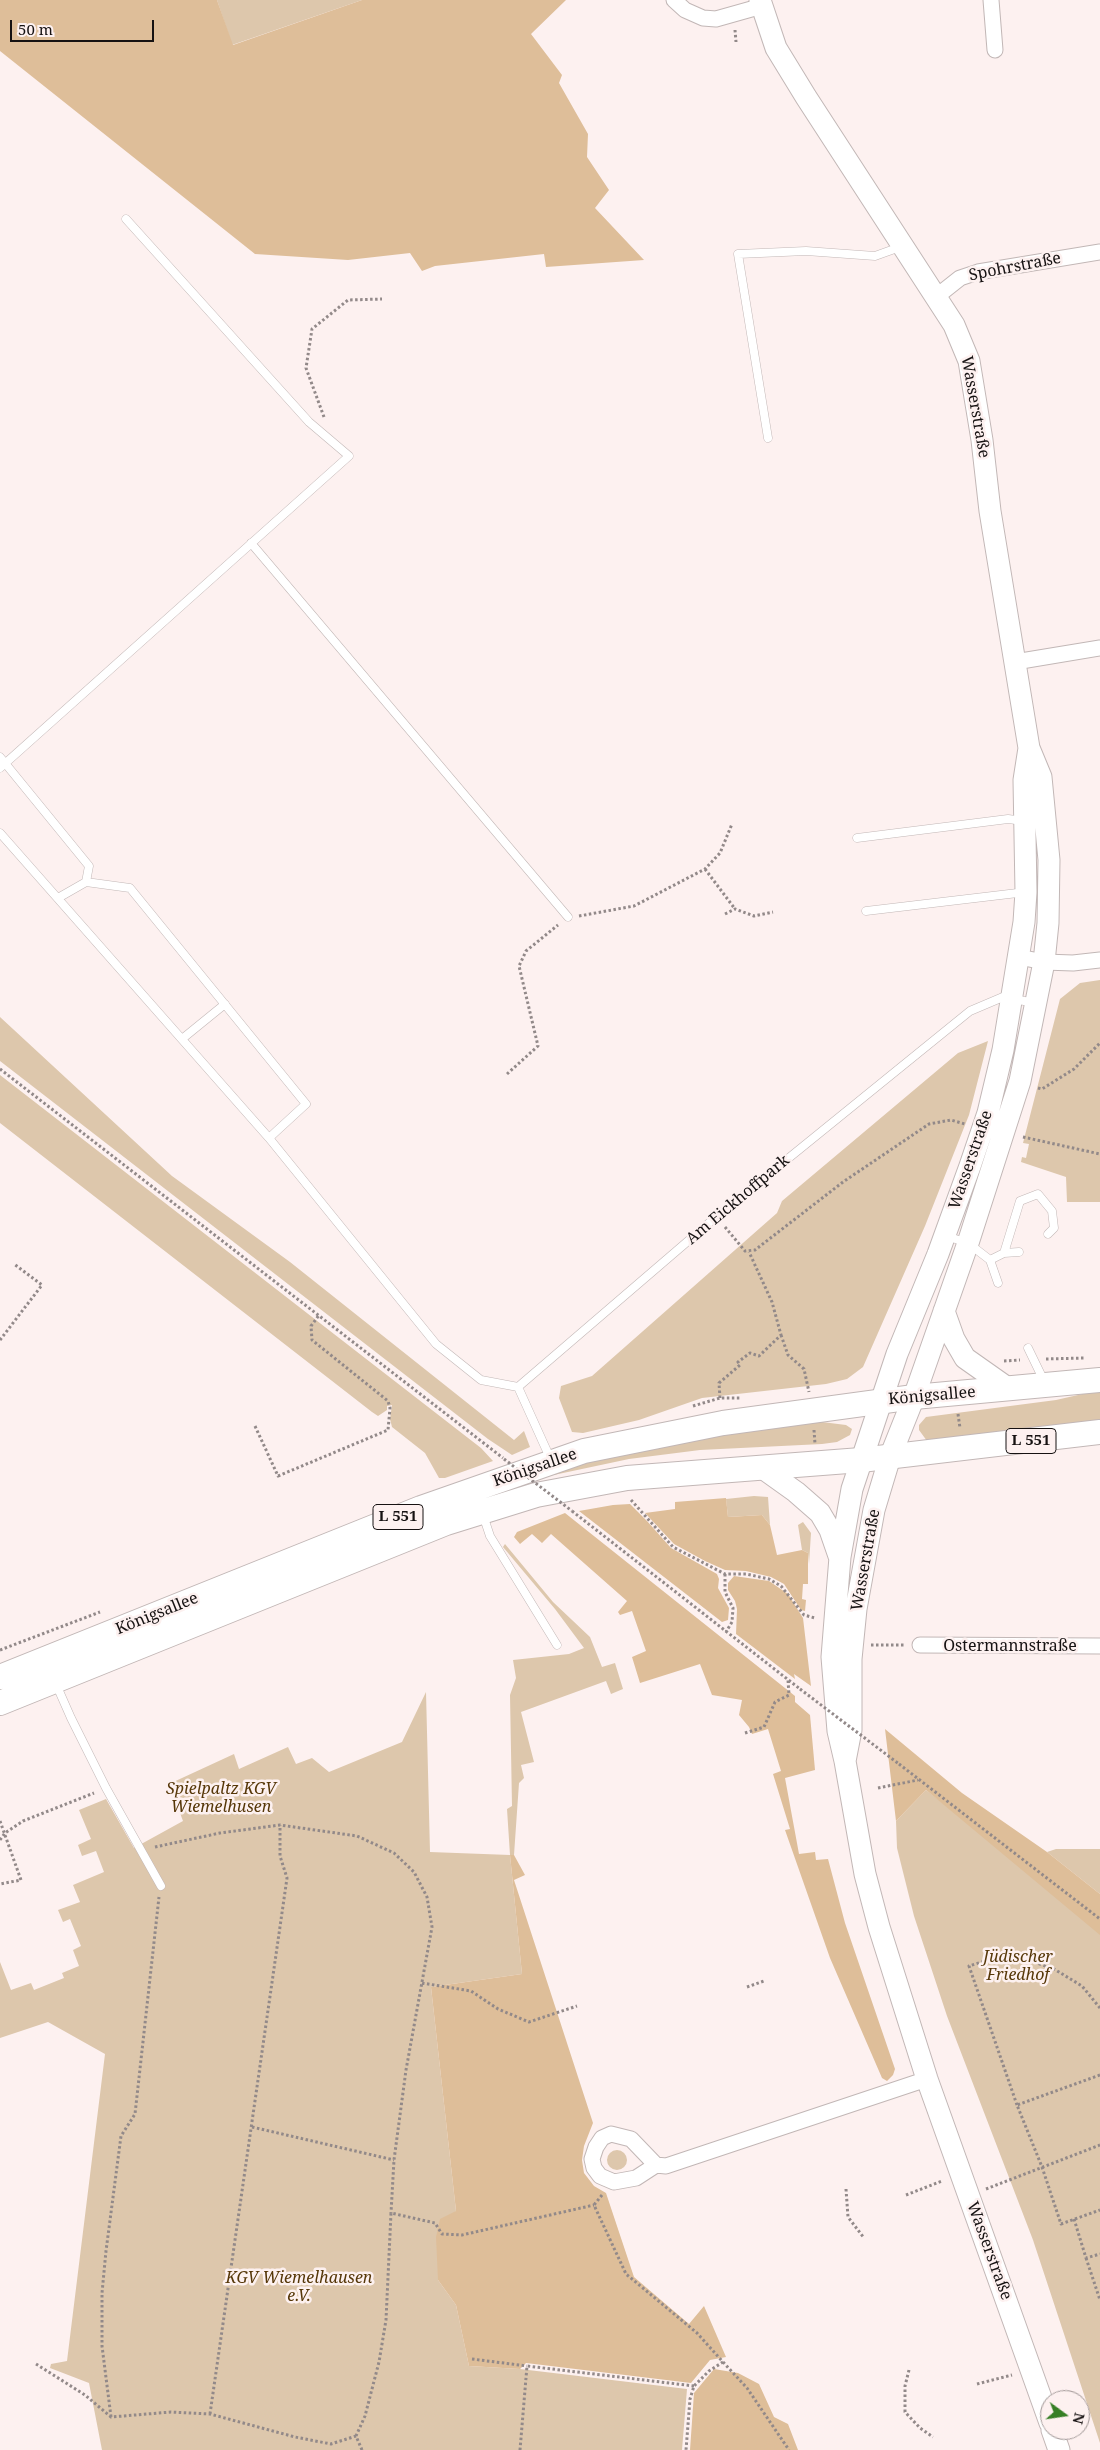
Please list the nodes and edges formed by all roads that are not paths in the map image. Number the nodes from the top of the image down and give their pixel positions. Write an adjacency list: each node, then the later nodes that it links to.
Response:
1 (674, 0): 3 (street)
2 (991, 0): 4 (street)
3 (761, 3): 6 (main road, Wasserstraße)
4 (995, 50)
5 (126, 219): 10 (lane)
6 (902, 246): 8 (main road, Wasserstraße); 9 (lane)
7 (1100, 252): 8 (street, Spohrstraße)
8 (936, 297): 12 (main road, Wasserstraße)
9 (768, 438)
10 (251, 543): 14 (lane); 23 (lane)
11 (1100, 648): 12 (street)
12 (1015, 662): 13 (main road, Wasserstraße)
13 (1029, 748): 15 (main road, Wasserstraße); 18 (main road, Wasserstraße)
14 (2, 763): 19 (lane)
15 (1026, 822): 17 (lane); 18 (lane); 20 (main road, Wasserstraße)
16 (0, 833): 21 (lane)
17 (857, 838)
18 (1049, 860): 26 (main road, Wasserstraße)
19 (86, 882): 21 (lane); 29 (lane)
20 (1026, 892): 22 (lane); 24 (main road, Wasserstraße)
21 (58, 898): 30 (lane)
22 (866, 911)
23 (568, 918)
24 (1019, 957): 26 (street); 27 (main road, Wasserstraße)
25 (1100, 960): 26 (street)
26 (1044, 962): 28 (main road, Wasserstraße)
27 (1013, 997): 28 (lane, Am Eickhoffpark); 34 (main road, Wasserstraße); 45 (lane, Am Eickhoffpark)
28 (1037, 1003): 36 (main road, Wasserstraße)
29 (225, 1004): 30 (lane); 31 (lane)
30 (182, 1039): 31 (lane)
31 (269, 1138): 45 (lane)
32 (1019, 1234): 35 (lane)
33 (1048, 1234): 35 (lane)
34 (945, 1235): 36 (lane); 48 (main road, Wasserstraße)
35 (1008, 1240): 38 (lane)
36 (968, 1243): 39 (lane); 41 (main road, Wasserstraße)
37 (1019, 1252): 38 (lane)
38 (1004, 1253): 39 (lane)
39 (990, 1260): 40 (lane)
40 (998, 1283)
41 (944, 1311): 46 (main road); 47 (main road, Wasserstraße)
42 (1028, 1348): 44 (lane)
43 (1100, 1380): 44 (main road, Königsallee / L 551)
44 (1046, 1385): 46 (main road, Königsallee / L 551)
45 (518, 1388): 52 (lane)
46 (1009, 1389): 47 (main road, Königsallee / L 551)
47 (914, 1397): 48 (main road, Königsallee / L 551); 50 (main road, Wasserstraße)
48 (880, 1401): 51 (main road, Wasserstraße); 52 (main road, Königsallee / L 551)
49 (1100, 1432): 50 (main road, Königsallee / L 551)
50 (890, 1457): 51 (main road, Königsallee / L 551); 62 (main road, Wasserstraße)
51 (860, 1460): 53 (main road, Königsallee / L 551); 55 (main road, Wasserstraße)
52 (552, 1461): 59 (main road, Königsallee / L 551)
53 (761, 1467): 54 (main road, Königsallee / L 551); 55 (main road, Wasserstraße)
54 (482, 1511): 56 (lane); 60 (main road, Königsallee / L 551)
55 (840, 1557): 62 (main road, Wasserstraße)
56 (557, 1645)
57 (920, 1645): 58 (street, Ostermannstraße)
58 (1100, 1646)
59 (0, 1677)
60 (55, 1681): 61 (main road, Königsallee / L 551); 63 (lane)
61 (0, 1703)
62 (845, 1762): 64 (main road, Wasserstraße)
63 (161, 1886)
64 (927, 2078): 65 (street); 66 (main road, Wasserstraße)
65 (656, 2165): 65 (street)
66 (1040, 2394)

